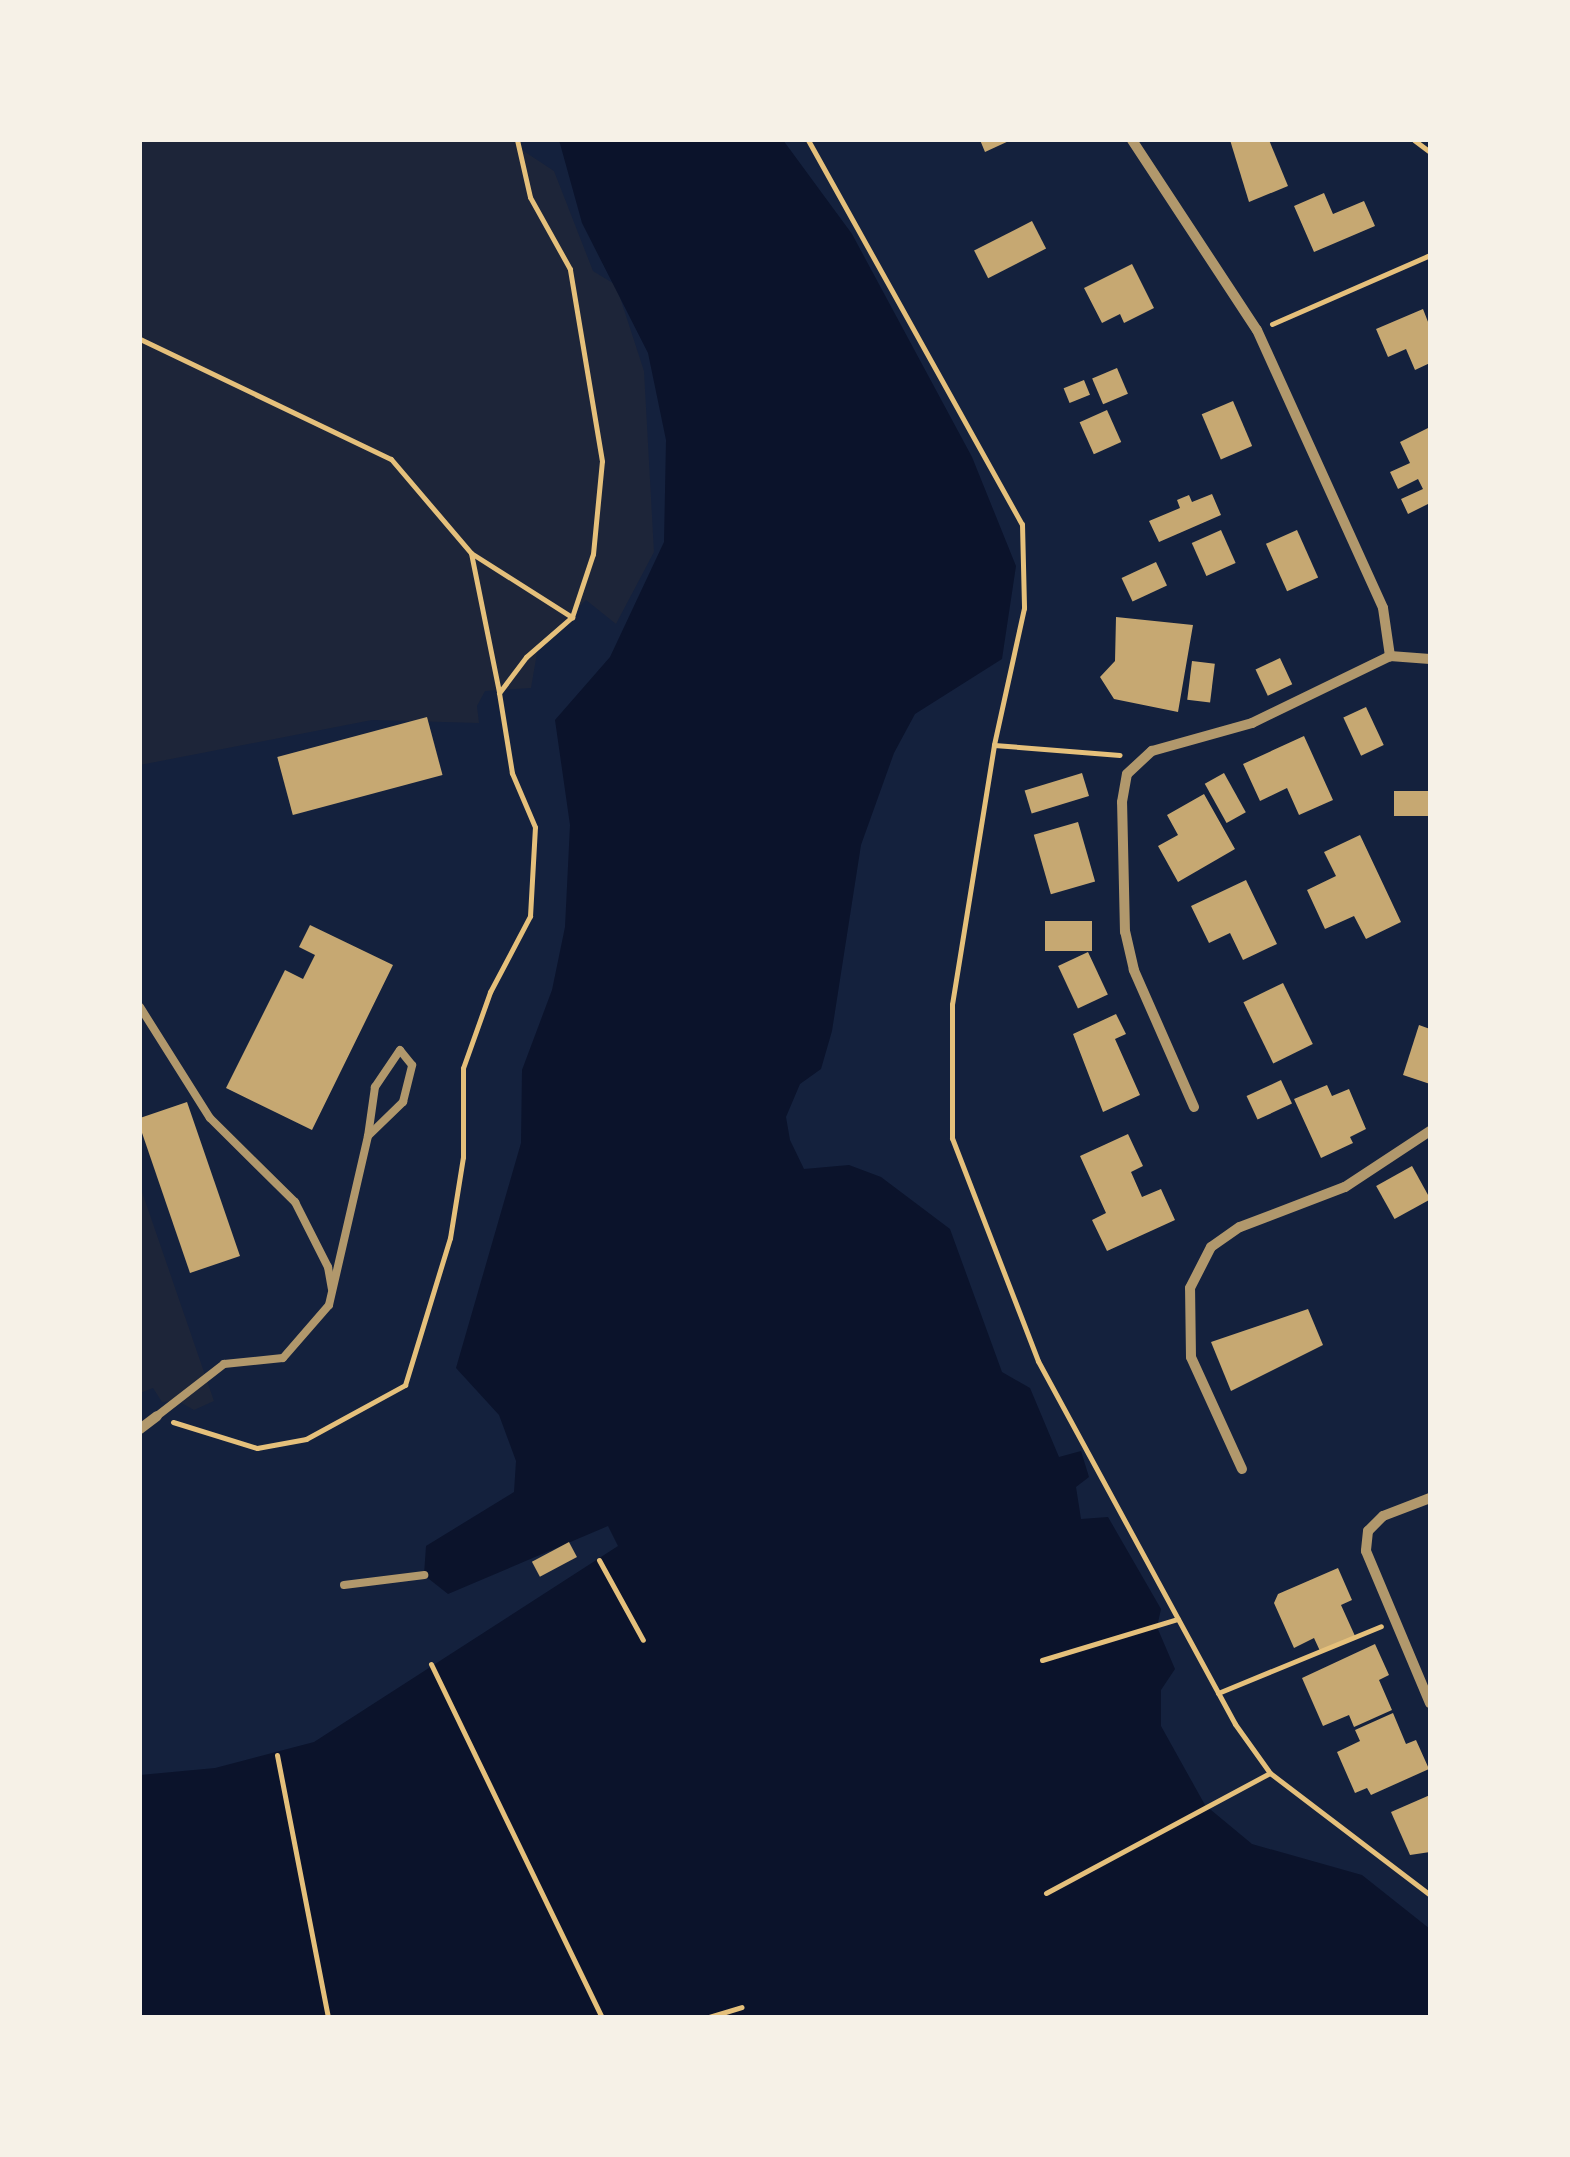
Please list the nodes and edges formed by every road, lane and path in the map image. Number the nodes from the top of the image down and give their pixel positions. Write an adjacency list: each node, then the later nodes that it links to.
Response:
1 (517, 140): 10 (path)
2 (808, 140): 14 (path)
3 (1132, 140): 7 (street)
4 (1414, 140): 5 (path)
5 (1430, 152)
6 (1430, 255): 7 (path)
7 (1257, 330): 11 (street)
8 (140, 339): 9 (path)
9 (471, 553): 10 (path); 13 (path)
10 (572, 617): 13 (path)
11 (1390, 656): 12 (street); 15 (street)
12 (1430, 658)
13 (499, 693): 21 (path)
14 (994, 745): 15 (path); 28 (path)
15 (1134, 767): 17 (street)
16 (140, 1007): 20 (lane)
17 (1194, 1108)
18 (1430, 1131): 23 (street)
19 (368, 1136): 19 (lane); 20 (lane)
20 (332, 1294): 21 (lane)
21 (156, 1416): 22 (street)
22 (140, 1428)
23 (1242, 1469)
24 (1430, 1498): 29 (street)
25 (599, 1560): 30 (path)
26 (424, 1576): 27 (lane)
27 (344, 1585)
28 (1178, 1619): 31 (path); 33 (path)
29 (1393, 1619): 33 (path); 34 (street)
30 (644, 1640)
31 (1042, 1660)
32 (430, 1664): 41 (path)
33 (1218, 1693): 36 (path)
34 (1430, 1703)
35 (277, 1755): 40 (path)
36 (1270, 1772): 37 (path); 38 (path)
37 (1046, 1893)
38 (1430, 1896)
39 (741, 2008): 42 (path)
40 (328, 2017)
41 (602, 2017)
42 (709, 2017)

